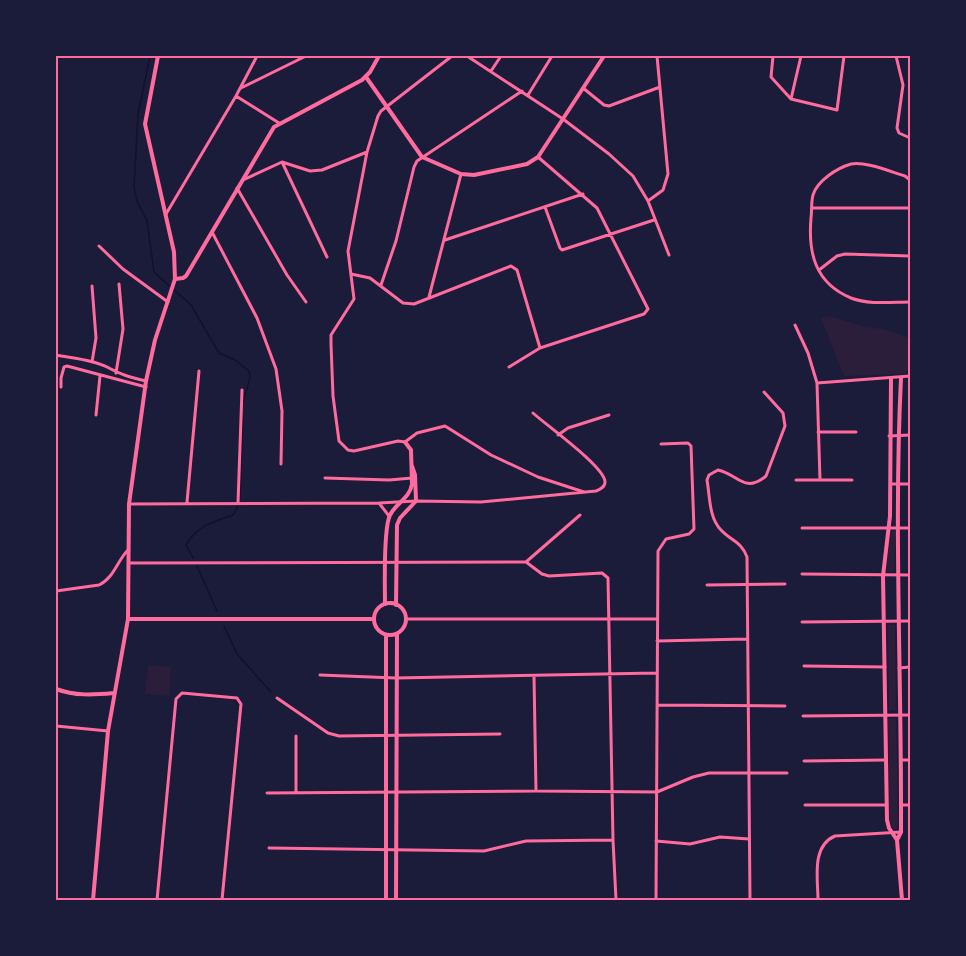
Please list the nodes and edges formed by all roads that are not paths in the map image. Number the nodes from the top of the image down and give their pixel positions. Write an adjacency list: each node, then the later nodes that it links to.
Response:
1 (158, 56): 41 (street)
2 (257, 56): 19 (street)
3 (306, 56): 19 (street)
4 (379, 56): 16 (street)
5 (452, 56): 24 (street)
6 (467, 56): 15 (street)
7 (501, 56): 15 (street)
8 (552, 56): 21 (street)
9 (604, 56): 18 (street)
10 (657, 56): 17 (street)
11 (773, 56): 23 (street)
12 (801, 56): 23 (street)
13 (844, 56): 23 (street)
14 (896, 56): 27 (street)
15 (491, 71): 20 (street)
16 (366, 77): 24 (street); 26 (street)
17 (660, 87): 18 (street); 37 (street)
18 (583, 88): 25 (street)
19 (240, 89): 22 (street)
20 (522, 91): 21 (street); 29 (street)
21 (528, 95): 25 (street)
22 (236, 96): 26 (street); 41 (street)
23 (791, 99)
24 (387, 107): 28 (street); 29 (street)
25 (563, 119): 30 (street); 37 (street)
26 (279, 123): 34 (street)
27 (910, 138)
28 (367, 152): 31 (street); 51 (street)
29 (422, 157): 32 (street); 54 (street)
30 (538, 157): 32 (street); 36 (street)
31 (282, 162): 34 (street); 49 (street)
32 (461, 174): 45 (street)
33 (910, 180): 39 (street)
34 (241, 182): 35 (street)
35 (237, 188): 43 (street); 58 (street)
36 (583, 194): 38 (street); 44 (street)
37 (648, 201): 42 (street)
38 (545, 207): 44 (street); 45 (street)
39 (812, 208): 40 (street); 50 (street)
40 (910, 208)
41 (166, 214): 52 (street)
42 (654, 220): 44 (street); 47 (street)
43 (212, 232): 52 (street); 87 (street)
44 (609, 234): 61 (street)
45 (445, 240): 56 (street)
46 (99, 246): 57 (street)
47 (669, 255)
48 (910, 256): 50 (street)
49 (327, 257)
50 (819, 270): 59 (street)
51 (351, 274): 54 (street); 85 (street)
52 (174, 281): 57 (street)
53 (119, 284): 66 (street)
54 (381, 285): 56 (street)
55 (92, 286): 63 (street)
56 (429, 297): 61 (street)
57 (168, 302): 72 (street)
58 (306, 302)
59 (910, 302)
60 (795, 325): 71 (street)
61 (540, 348): 64 (street)
62 (56, 355): 63 (street)
63 (92, 362): 66 (street)
64 (509, 367)
65 (200, 371): 100 (street)
66 (116, 373): 72 (street)
67 (100, 376): 72 (street); 73 (street); 77 (street)
68 (910, 376): 69 (street)
69 (901, 378): 70 (street); 82 (street)
70 (891, 379): 71 (street); 84 (street)
71 (817, 383): 79 (street)
72 (146, 384): 103 (street)
73 (61, 387)
74 (242, 390): 101 (street)
75 (764, 392): 121 (street)
76 (533, 413): 81 (street)
77 (96, 415)
78 (609, 415): 81 (street)
79 (818, 432): 80 (street); 92 (street)
80 (856, 432)
81 (558, 435): 97 (street)
82 (898, 435): 83 (street); 84 (street); 95 (street)
83 (910, 435)
84 (889, 436): 94 (street)
85 (405, 442): 88 (street); 97 (street)
86 (661, 444): 125 (street)
87 (281, 464)
88 (411, 464): 90 (street); 99 (street)
89 (325, 478): 90 (street)
90 (411, 478): 98 (street)
91 (796, 480): 92 (street)
92 (820, 480): 93 (street)
93 (852, 480)
94 (889, 484): 95 (street); 108 (street)
95 (899, 484): 96 (street); 109 (street)
96 (910, 484)
97 (584, 492): 99 (street)
98 (402, 501): 99 (street); 102 (street); 105 (street)
99 (416, 501): 114 (street)
100 (187, 502): 101 (street); 103 (street)
101 (238, 502): 102 (street)
102 (379, 503): 105 (street)
103 (129, 504): 110 (street)
104 (580, 515): 111 (street)
105 (389, 516): 113 (street)
106 (802, 528): 108 (street)
107 (910, 528): 109 (street)
108 (889, 529): 109 (street); 118 (street)
109 (899, 529): 116 (street)
110 (128, 550): 112 (street); 122 (street)
111 (526, 562): 114 (street); 129 (street)
112 (128, 563): 113 (street); 126 (street)
113 (385, 563): 114 (street); 123 (street)
114 (396, 563): 124 (street)
115 (802, 574): 118 (street)
116 (897, 575): 117 (street); 118 (street); 130 (street)
117 (910, 575)
118 (883, 576): 133 (street)
119 (785, 584): 121 (street)
120 (707, 585): 121 (street)
121 (747, 585): 136 (street)
122 (56, 591)
123 (385, 604): 124 (street); 127 (street)
124 (396, 605): 128 (street)
125 (656, 618): 129 (street); 137 (street)
126 (128, 619): 127 (street); 149 (street)
127 (374, 619): 135 (street)
128 (406, 619): 129 (street); 134 (street)
129 (610, 619): 144 (street)
130 (899, 621): 131 (street); 133 (street); 141 (street)
131 (910, 621)
132 (802, 622): 133 (street)
133 (885, 622): 139 (street)
134 (396, 634): 135 (street); 147 (street)
135 (387, 635): 146 (street)
136 (747, 639): 137 (street); 153 (street)
137 (657, 641): 142 (street)
138 (804, 666): 139 (street)
139 (885, 667): 154 (street)
140 (910, 667): 141 (street)
141 (899, 668): 155 (street)
142 (657, 674): 144 (street); 151 (street)
143 (320, 675): 146 (street)
144 (610, 675): 145 (street); 171 (street)
145 (534, 676): 147 (street); 170 (street)
146 (386, 677): 147 (street); 163 (street)
147 (396, 678): 161 (street)
148 (56, 689): 149 (street)
149 (114, 693): 159 (street)
150 (278, 698): 163 (street)
151 (658, 705): 153 (street); 174 (street)
152 (785, 706): 153 (street)
153 (748, 707): 168 (street)
154 (885, 715): 155 (street); 157 (street); 164 (street)
155 (899, 715): 156 (street); 165 (street)
156 (910, 715)
157 (803, 716)
158 (56, 726): 159 (street)
159 (108, 731): 190 (street)
160 (500, 734): 161 (street)
161 (397, 735): 163 (street); 173 (street)
162 (296, 736): 176 (street)
163 (387, 736): 172 (street)
164 (886, 760): 167 (street); 178 (street)
165 (901, 760): 166 (street); 179 (street)
166 (910, 760)
167 (804, 761)
168 (748, 773): 169 (street); 174 (street); 183 (street)
169 (787, 773)
170 (536, 791): 171 (street); 173 (street)
171 (612, 791): 174 (street); 184 (street)
172 (387, 792): 173 (street); 176 (street); 189 (street)
173 (396, 792): 188 (street)
174 (657, 792): 185 (street)
175 (267, 793): 176 (street)
176 (296, 793)
177 (805, 805): 178 (street)
178 (887, 805): 181 (street)
179 (901, 805): 180 (street); 182 (street)
180 (910, 805)
181 (892, 832): 182 (street); 186 (street); 198 (street)
182 (901, 832): 186 (street)
183 (749, 839): 185 (street); 197 (street)
184 (613, 840): 188 (street); 195 (street)
185 (656, 840): 196 (street)
186 (897, 840): 199 (street)
187 (269, 848): 189 (street)
188 (395, 849): 189 (street); 194 (street)
189 (386, 850): 193 (street)
190 (93, 900)
191 (157, 900): 192 (street)
192 (222, 900)
193 (386, 900)
194 (396, 900)
195 (616, 900)
196 (656, 900)
197 (750, 900)
198 (818, 900)
199 (902, 900)

